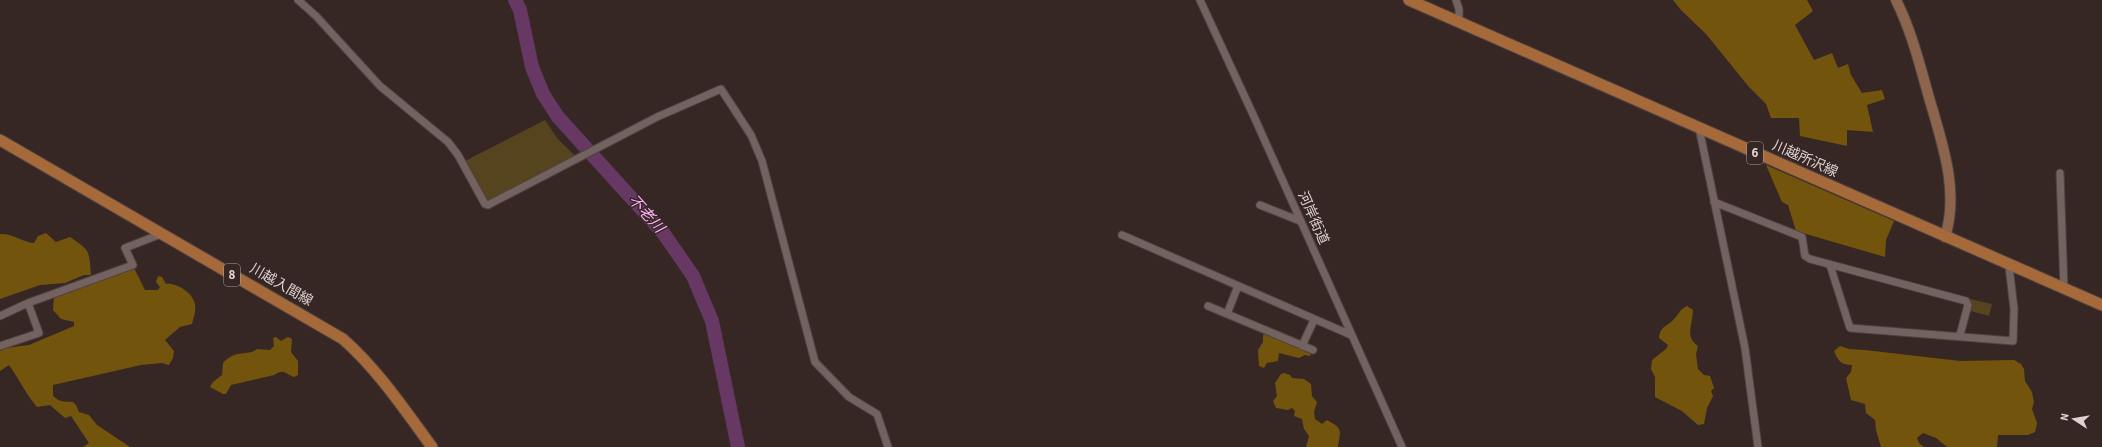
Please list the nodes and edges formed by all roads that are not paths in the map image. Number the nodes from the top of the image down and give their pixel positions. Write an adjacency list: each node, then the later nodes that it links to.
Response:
1 (298, 0): 32 (street)
2 (1200, 0): 12 (street, 河岸街道)
3 (1410, 0): 6 (main road, 川越所沢線 / 6)
4 (1456, 0): 6 (street)
5 (1896, 0): 15 (street)
6 (1458, 22): 7 (main road, 川越所沢線 / 6)
7 (1699, 128): 10 (street); 15 (main road, 川越所沢線 / 6)
8 (0, 140): 13 (main road, 川越入間線 / 8)
9 (2060, 173): 19 (street)
10 (1714, 202): 16 (street); 34 (street)
11 (1260, 205): 12 (street)
12 (1300, 221): 26 (street, 河岸街道)
13 (161, 234): 20 (street); 31 (main road, 川越入間線 / 8)
14 (1122, 235): 18 (street)
15 (1945, 237): 17 (main road, 川越所沢線 / 6)
16 (1830, 265): 27 (street); 27 (street)
17 (2009, 266): 19 (main road, 川越所沢線 / 6); 27 (street)
18 (1238, 286): 23 (street); 25 (street)
19 (2064, 289): 21 (main road, 川越所沢線 / 6)
20 (28, 303): 24 (street); 28 (street)
21 (2102, 305)
22 (1208, 306): 23 (street)
23 (1227, 314): 29 (street)
24 (0, 316)
25 (1314, 320): 26 (street); 29 (street)
26 (1351, 335): 33 (street, 河岸街道)
27 (1960, 336)
28 (0, 346)
29 (1302, 346): 30 (street)
30 (1313, 350)
31 (432, 447)
32 (888, 447)
33 (1402, 447)
34 (1758, 447)

